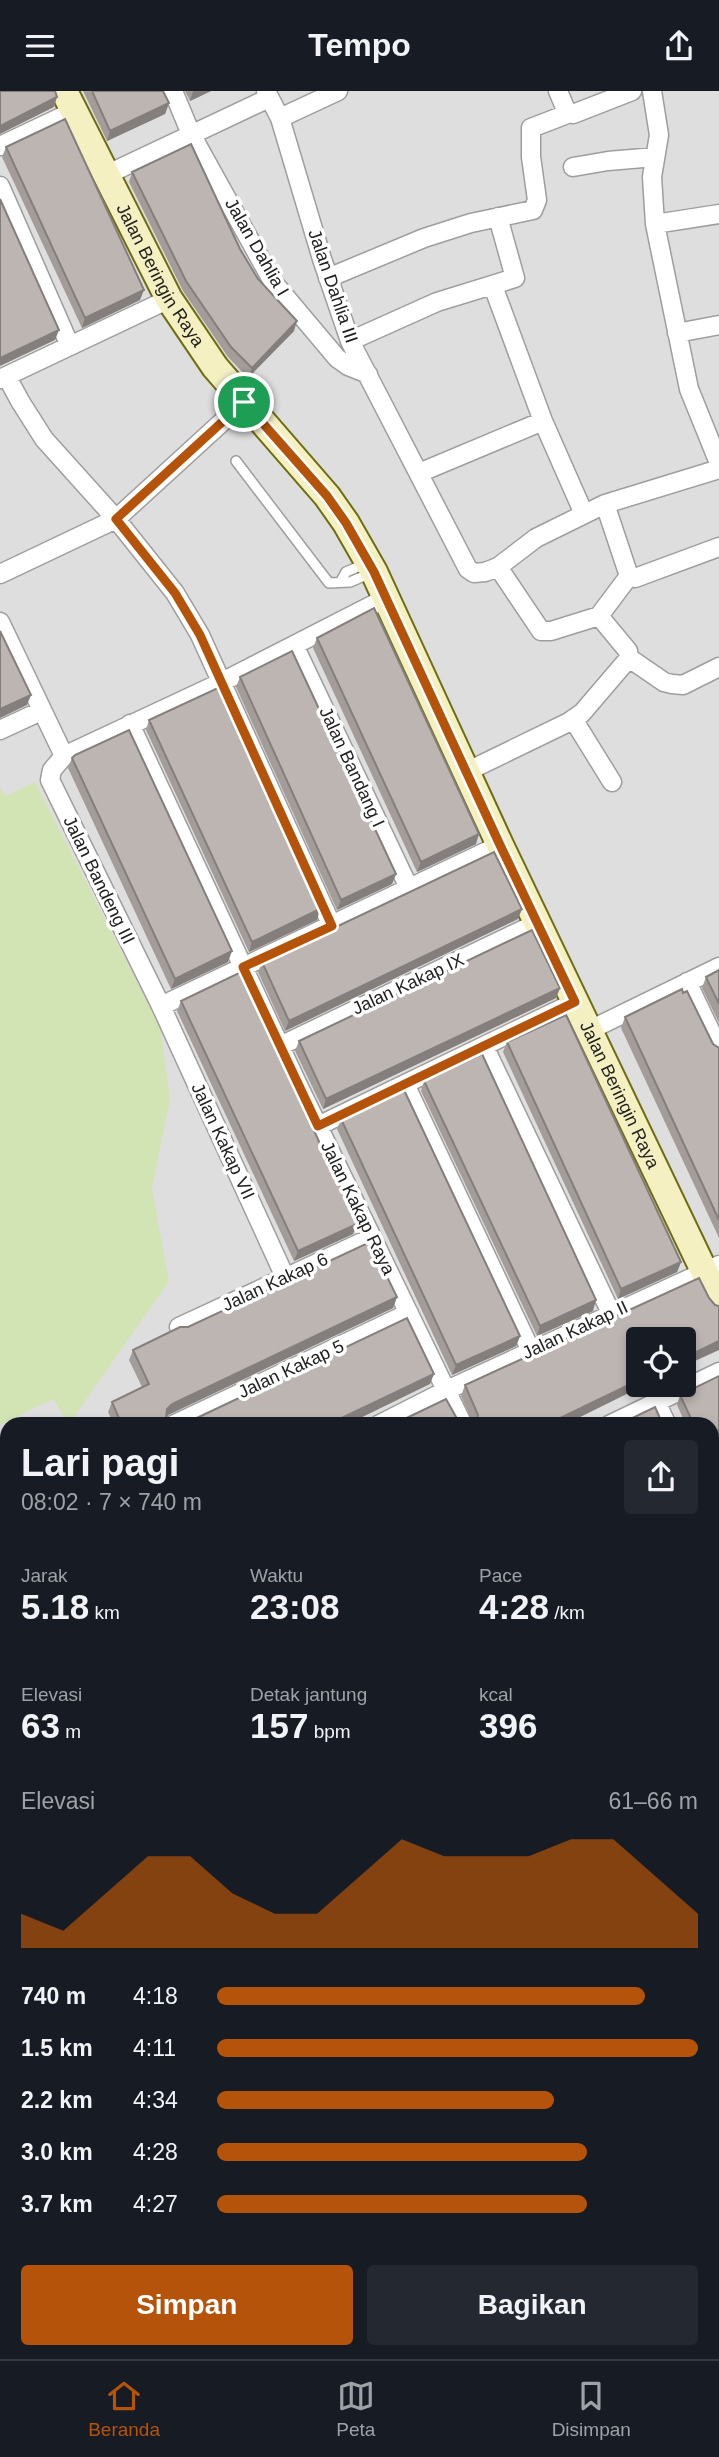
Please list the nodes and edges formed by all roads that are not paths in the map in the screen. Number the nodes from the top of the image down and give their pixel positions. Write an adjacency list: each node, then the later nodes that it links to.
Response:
1 (173, 91): 10 (street, Jalan Dahlia I)
2 (338, 91): 9 (street)
3 (558, 91): 8 (street)
4 (632, 91): 8 (street)
5 (652, 91): 12 (street)
6 (267, 94): 9 (street, Jalan Dahlia III); 10 (street)
7 (69, 101): 11 (street); 14 (street, Jalan Beringin Raya)
8 (570, 113): 17 (street)
9 (280, 118): 19 (street, Jalan Dahlia III)
10 (191, 134): 14 (street); 26 (street, Jalan Dahlia I)
11 (0, 146)
12 (655, 157): 13 (street); 18 (street)
13 (573, 167)
14 (106, 175): 21 (street, Jalan Beringin Raya)
15 (0, 186): 25 (street)
16 (719, 214): 18 (street)
17 (498, 217): 19 (street); 20 (street)
18 (655, 224): 23 (street)
19 (328, 278): 24 (street, Jalan Dahlia III)
20 (492, 286): 24 (street); 29 (street)
21 (169, 299): 25 (street); 28 (street, Jalan Beringin Raya)
22 (719, 325): 23 (street)
23 (677, 333): 31 (street)
24 (350, 341): 26 (street, Jalan Dahlia III)
25 (70, 346): 27 (street)
26 (368, 374): 33 (street, Jalan Dahlia III)
27 (4, 378): 36 (street)
28 (244, 402): 36 (street); 38 (street, Jalan Beringin Raya)
29 (543, 421): 33 (street); 35 (street)
30 (236, 461): 38 (lane)
31 (719, 463)
32 (719, 469): 34 (street)
33 (419, 473): 39 (street, Jalan Dahlia III)
34 (605, 504): 35 (street); 41 (street)
35 (584, 514): 39 (street)
36 (116, 519): 40 (street); 48 (street)
37 (719, 548): 41 (street)
38 (371, 567): 42 (street, Jalan Beringin Raya)
39 (498, 568): 43 (street)
40 (0, 574)
41 (629, 576): 43 (street)
42 (386, 598): 45 (street); 54 (street, Jalan Beringin Raya)
43 (599, 616): 46 (street)
44 (2, 632): 49 (street)
45 (294, 645): 48 (street); 57 (street, Jalan Bandang I)
46 (629, 658): 47 (street); 50 (street)
47 (719, 667)
48 (220, 683): 51 (street); 59 (street)
49 (41, 711): 52 (street); 53 (street)
50 (573, 719): 54 (street); 55 (street)
51 (130, 725): 53 (street); 60 (street, Jalan Kakap Raya)
52 (0, 730)
53 (64, 756): 64 (street, Jalan Bandeng III)
54 (466, 772): 56 (street, Jalan Beringin Raya)
55 (612, 782)
56 (500, 845): 57 (street); 58 (street, Jalan Beringin Raya)
57 (409, 888): 59 (street)
58 (537, 923): 63 (street, Jalan Beringin Raya); 66 (street, Jalan Kakap IX)
59 (332, 926): 60 (street)
60 (243, 967): 64 (street); 66 (street, Jalan Kakap Raya)
61 (719, 967): 62 (street)
62 (687, 982): 65 (street); 68 (street)
63 (575, 1002): 65 (street, Jalan Beringin Raya); 67 (street)
64 (161, 1006): 73 (street, Jalan Kakap VII)
65 (590, 1030): 72 (street, Jalan Beringin Raya)
66 (280, 1046): 70 (street, Jalan Kakap Raya)
67 (484, 1046): 69 (street); 76 (street)
68 (719, 1049)
69 (404, 1084): 70 (street); 78 (street)
70 (318, 1126): 71 (street, Jalan Kakap Raya)
71 (372, 1238): 73 (street, Jalan Kakap 6); 75 (street, Jalan Kakap Raya)
72 (712, 1268): 74 (street, Jalan Beringin Raya); 76 (street, Jalan Kakap II)
73 (285, 1277): 77 (street, Jalan Kakap 6)
74 (719, 1302)
75 (409, 1313): 80 (street, Jalan Kakap Raya); 82 (street, Jalan Kakap 5)
76 (611, 1313): 78 (street, Jalan Kakap II)
77 (179, 1327)
78 (531, 1351): 80 (street, Jalan Kakap II)
79 (719, 1372): 81 (street)
80 (447, 1390): 83 (street, Jalan Kakap II); 84 (street, Jalan Kakap Raya)
81 (656, 1402): 85 (street); 86 (street)
82 (190, 1417)
83 (393, 1417)
84 (459, 1417)
85 (625, 1417)
86 (663, 1417)

